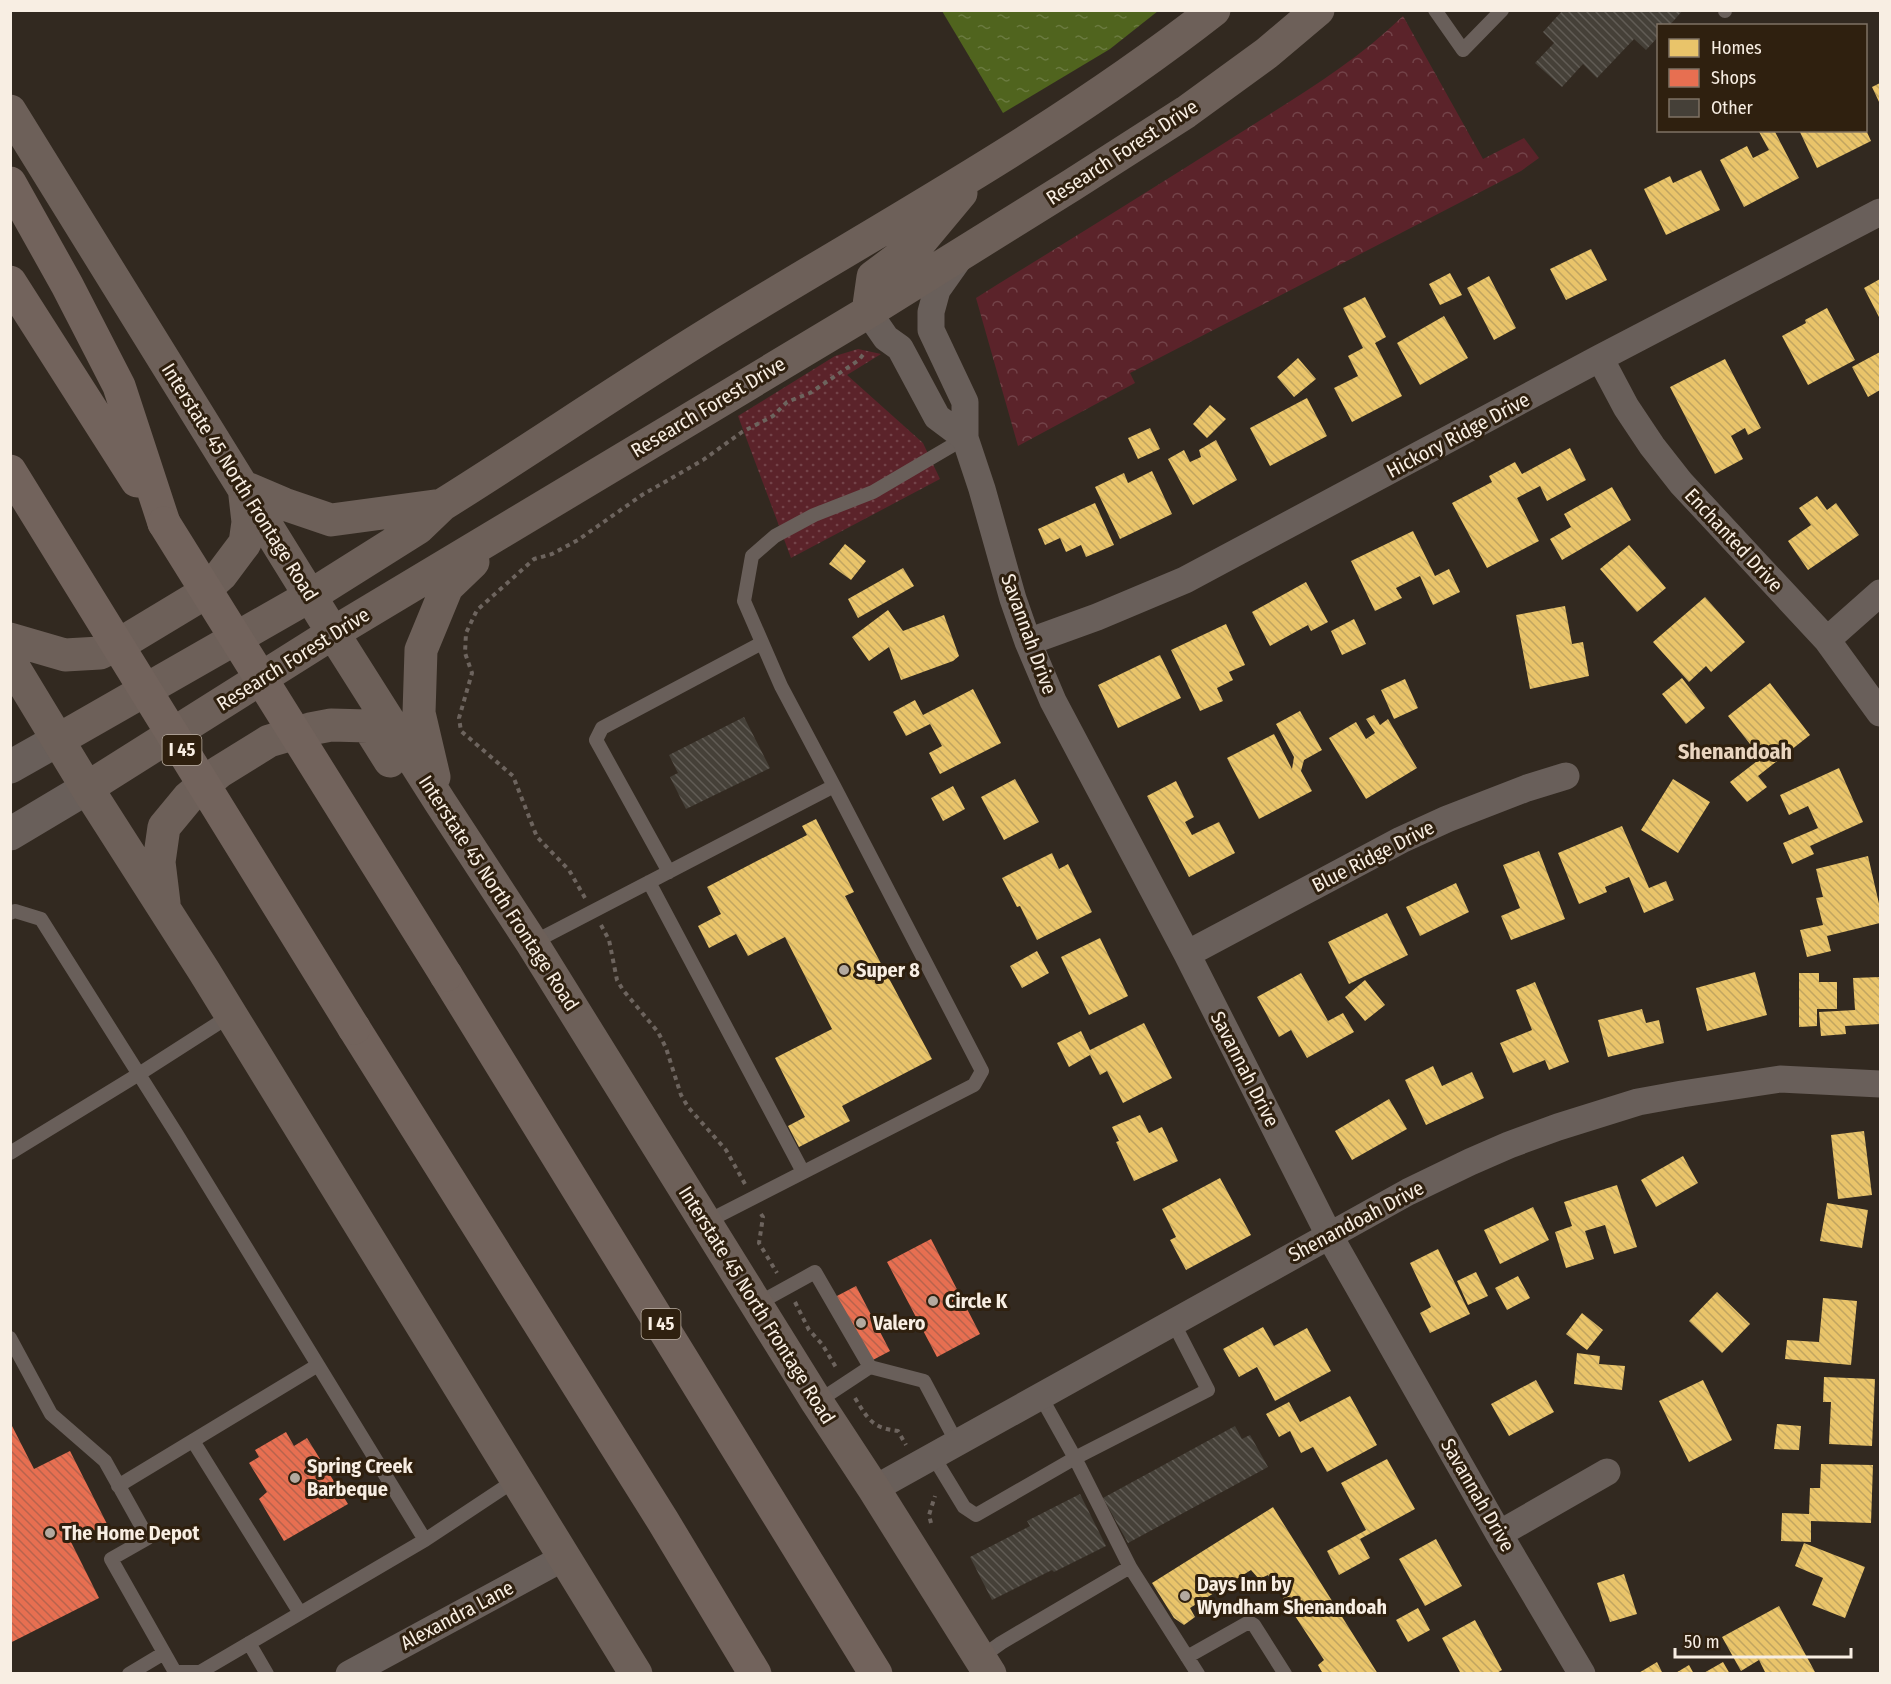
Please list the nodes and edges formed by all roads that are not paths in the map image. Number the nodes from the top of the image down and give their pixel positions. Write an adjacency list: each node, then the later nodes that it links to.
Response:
1 (1214, 10): 6 (main road)
2 (1318, 10): 9 (main road, Research Forest Drive)
3 (1435, 10): 4 (lane)
4 (1502, 10)
5 (10, 111): 15 (main road, Interstate 45 North Frontage Road)
6 (980, 172): 11 (main road); 16 (main road)
7 (10, 183): 17 (highway)
8 (1881, 212): 12 (street, Hickory Ridge Drive)
9 (964, 252): 11 (main road, Research Forest Drive); 13 (street, Savannah Drive)
10 (10, 282): 17 (highway, I 45)
11 (877, 325): 13 (street); 18 (main road, Research Forest Drive)
12 (1600, 358): 23 (street, Enchanted Drive); 24 (street, Hickory Ridge Drive)
13 (965, 438): 24 (street, Savannah Drive); 25 (lane)
14 (10, 471): 75 (highway, I 45, bridge)
15 (244, 487): 16 (main road); 20 (main road, Interstate 45 North Frontage Road); 22 (main road)
16 (442, 505): 20 (main road)
17 (164, 523): 76 (highway, I 45, bridge)
18 (505, 531): 21 (main road, Research Forest Drive); 33 (main road)
19 (1881, 593): 23 (street)
20 (310, 596): 21 (main road, Interstate 45 North Frontage Road); 28 (main road)
21 (333, 633): 32 (main road, Research Forest Drive); 33 (main road, Interstate 45 North Frontage Road)
22 (10, 639)
23 (1827, 640): 27 (street, Enchanted Drive)
24 (1028, 642): 40 (street, Savannah Drive)
25 (762, 643): 31 (lane); 35 (lane)
26 (10, 661): 28 (main road)
27 (1881, 713)
28 (58, 740): 29 (street); 32 (main road)
29 (10, 767)
30 (1566, 776): 40 (street, Blue Ridge Drive)
31 (834, 786): 35 (lane); 45 (lane)
32 (87, 788): 34 (street); 37 (main road)
33 (440, 802): 37 (main road); 39 (main road, Interstate 45 North Frontage Road)
34 (10, 834)
35 (669, 872): 36 (lane)
36 (649, 882): 39 (lane); 45 (lane)
37 (165, 910): 41 (main road)
38 (10, 914): 42 (lane)
39 (532, 943): 46 (main road, Interstate 45 North Frontage Road)
40 (1187, 954): 47 (street, Savannah Drive)
41 (231, 1015): 42 (lane); 59 (main road)
42 (139, 1074): 44 (lane); 51 (lane)
43 (1881, 1084): 47 (street, Shenandoah Drive)
44 (10, 1153)
45 (803, 1172): 46 (lane)
46 (705, 1223): 48 (main road, Interstate 45 North Frontage Road)
47 (1329, 1235): 49 (street, Shenandoah Drive); 62 (street, Savannah Drive)
48 (757, 1304): 52 (lane); 54 (main road, Interstate 45 North Frontage Road)
49 (1173, 1322): 53 (street, Shenandoah Drive); 57 (lane)
50 (10, 1338): 60 (lane)
51 (318, 1365): 55 (lane); 63 (lane)
52 (870, 1367): 54 (lane); 56 (lane)
53 (1041, 1397): 56 (street, Shenandoah Drive); 57 (lane)
54 (817, 1402): 61 (main road, Interstate 45 North Frontage Road)
55 (193, 1441): 60 (lane); 66 (lane)
56 (936, 1454): 57 (lane); 61 (street, Shenandoah Drive)
57 (1075, 1458): 65 (lane)
58 (1607, 1472): 62 (street)
59 (517, 1479): 63 (lane); 64 (main road)
60 (118, 1486): 68 (lane)
61 (874, 1489): 70 (main road, Interstate 45 North Frontage Road)
62 (1499, 1534): 79 (street, Savannah Drive)
63 (425, 1540): 66 (lane)
64 (565, 1557): 73 (street, Alexandra Lane); 74 (main road)
65 (1130, 1567): 69 (lane); 70 (lane)
66 (300, 1613): 67 (lane)
67 (249, 1643): 68 (lane); 72 (lane)
68 (164, 1653): 71 (lane)
69 (1187, 1657): 77 (lane); 78 (lane)
70 (985, 1666)
71 (129, 1674)
72 (267, 1674)
73 (349, 1674)
74 (636, 1674)
75 (755, 1674)
76 (876, 1674)
77 (1197, 1674)
78 (1285, 1674)
79 (1582, 1674)

